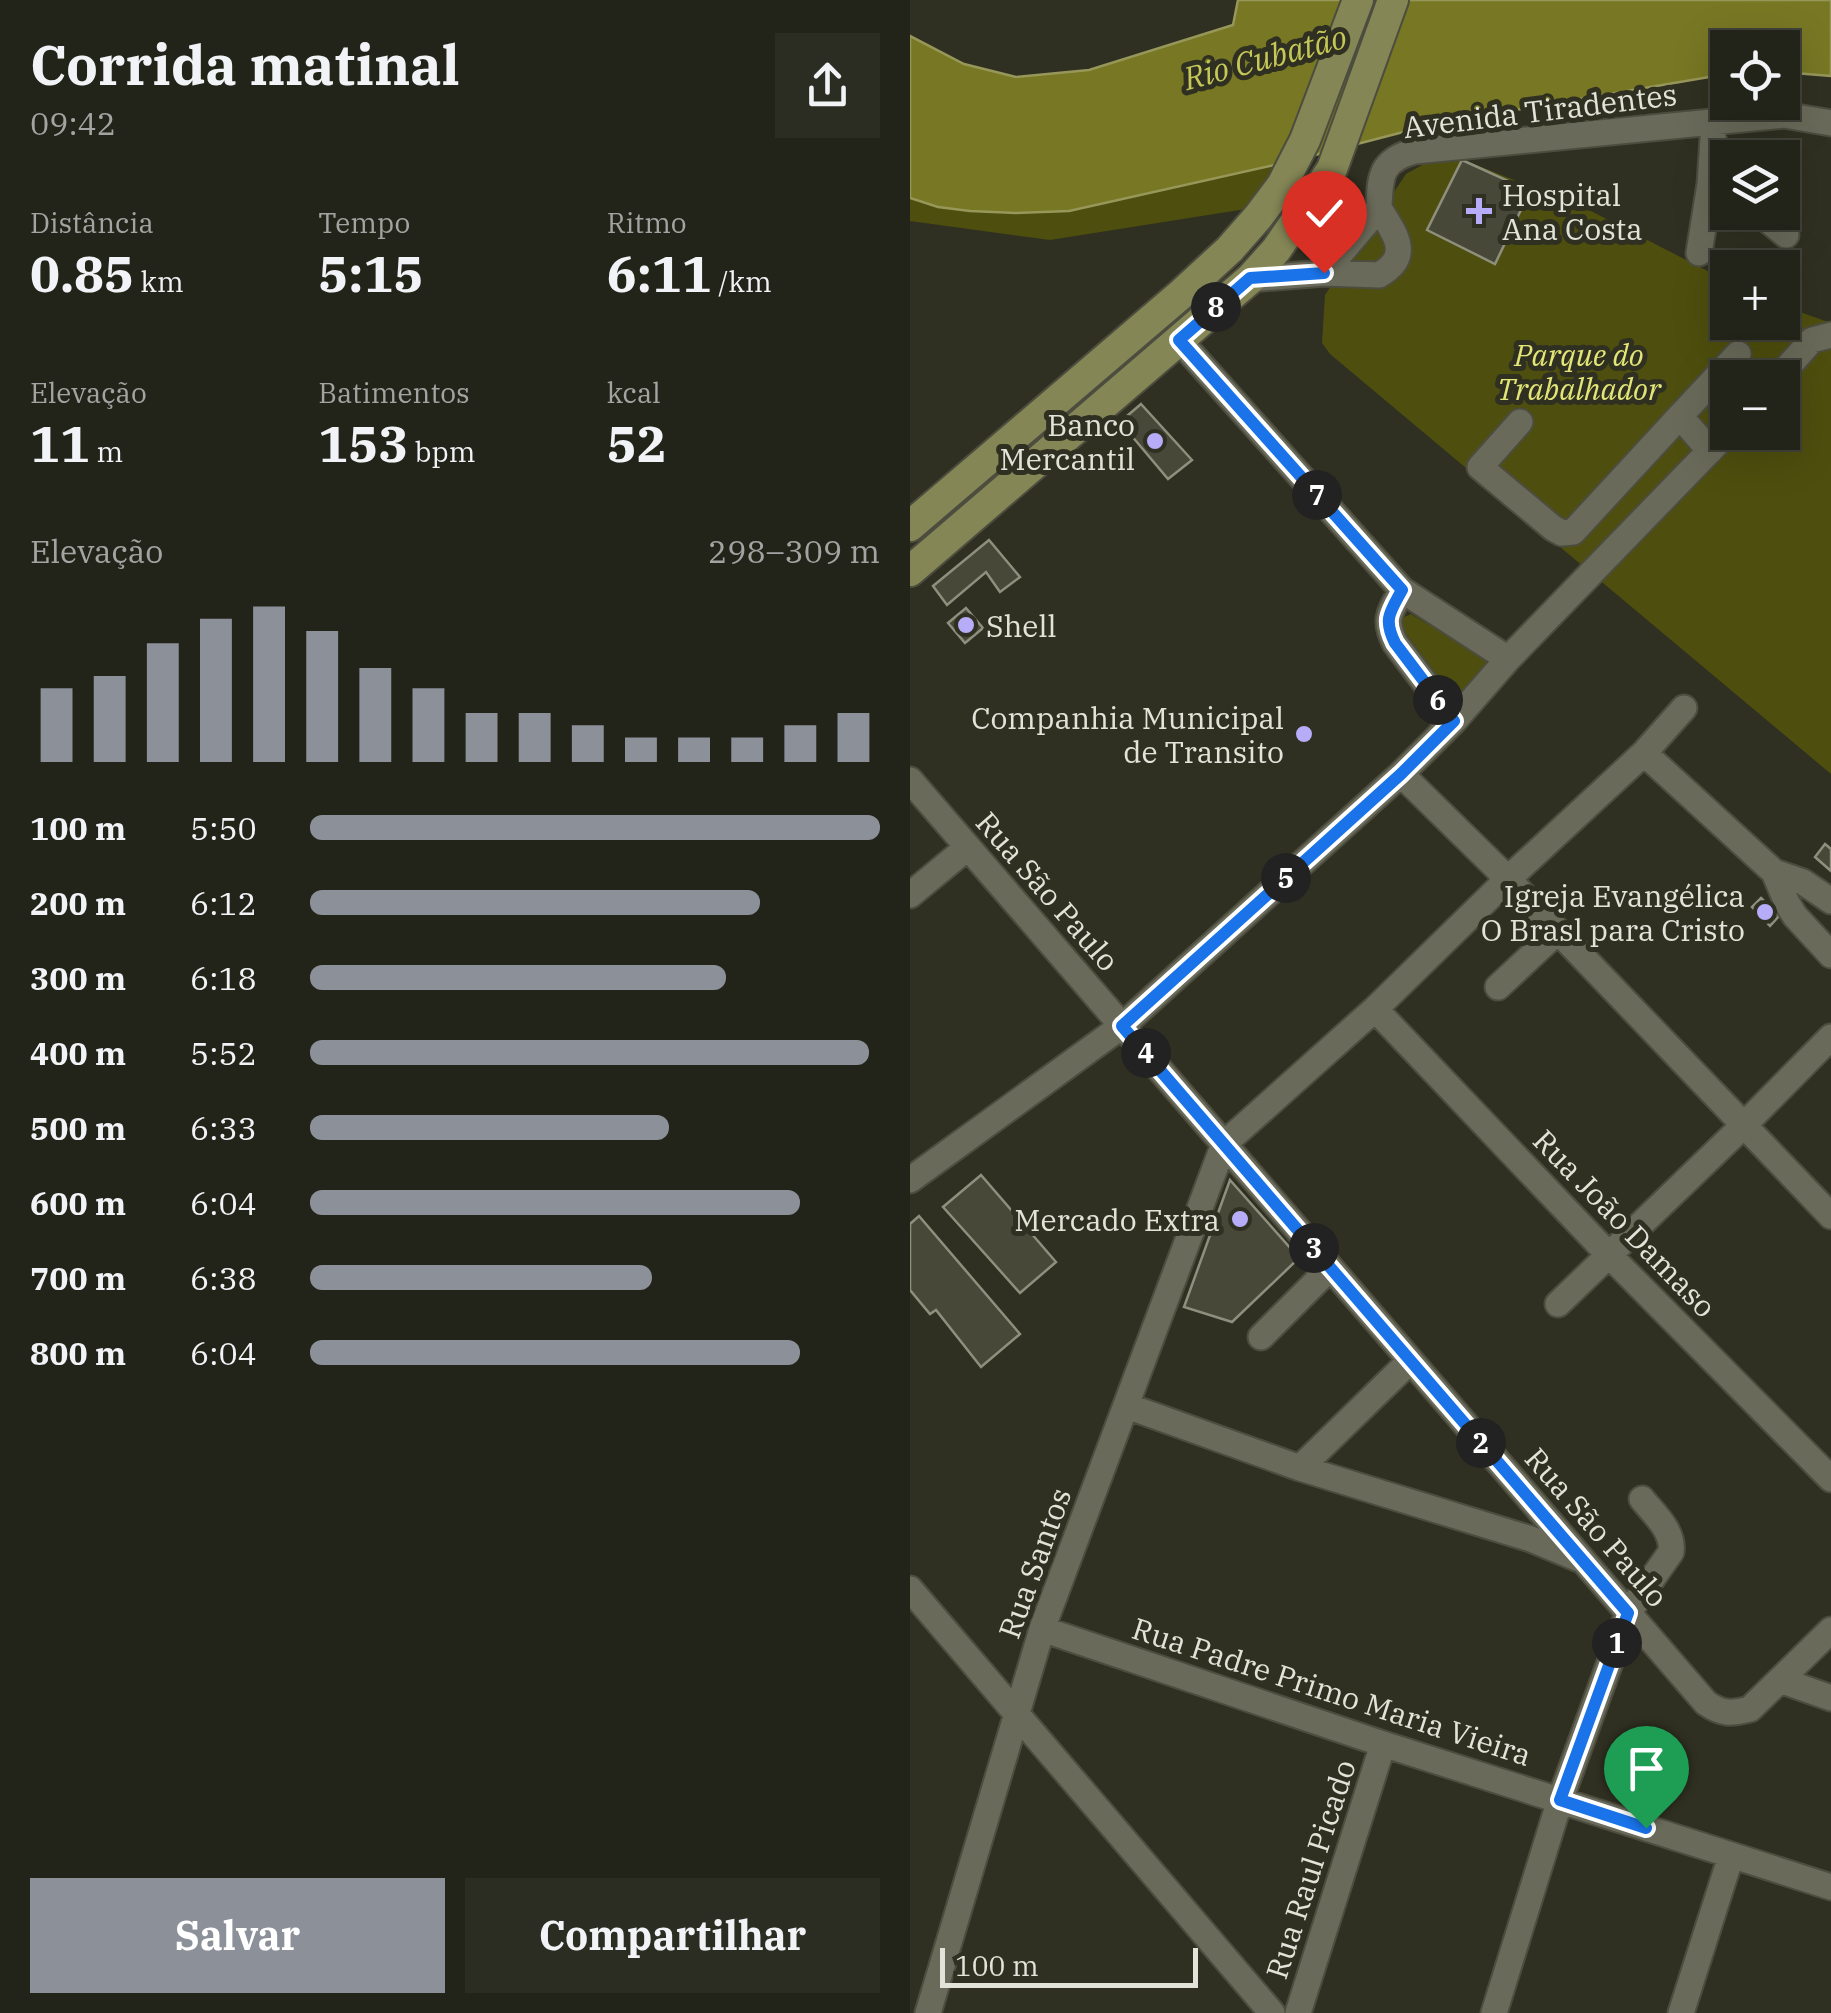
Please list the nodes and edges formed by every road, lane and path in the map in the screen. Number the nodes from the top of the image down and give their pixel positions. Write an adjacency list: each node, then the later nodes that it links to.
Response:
1 (1358, 0): 14 (main road)
2 (1393, 0): 10 (main road)
3 (1714, 123): 4 (street, Avenida Tiradentes); 5 (street); 6 (street, Avenida Tiradentes)
4 (1831, 123)
5 (1715, 140)
6 (1380, 208): 12 (street, Avenida Tiradentes); 12 (street)
7 (1710, 217): 11 (street)
8 (1780, 230): 9 (street)
9 (1786, 235)
10 (1276, 250): 12 (street); 13 (main road)
11 (1699, 253)
12 (1313, 274): 13 (street)
13 (1250, 278): 16 (main road)
14 (1179, 296): 16 (main road); 23 (main road)
15 (1831, 335): 18 (street)
16 (1179, 340): 24 (main road); 25 (street)
17 (1738, 354): 19 (street)
18 (1794, 360)
19 (1680, 416): 20 (street); 21 (street)
20 (1520, 422)
21 (1710, 436)
22 (1711, 450): 26 (street)
23 (910, 526)
24 (910, 570)
25 (1402, 590): 26 (street); 28 (street)
26 (1508, 658): 28 (street)
27 (1684, 708): 29 (street)
28 (1454, 721): 30 (street)
29 (1644, 753): 33 (street); 34 (street)
30 (1401, 774): 34 (street); 41 (street)
31 (910, 780): 32 (street, Rua São Paulo)
32 (968, 847): 35 (street); 41 (street, Rua São Paulo)
33 (1774, 872): 36 (street); 38 (street)
34 (1508, 879): 37 (street); 40 (street)
35 (910, 895)
36 (1831, 901)
37 (1558, 931): 39 (street); 43 (street)
38 (1831, 956)
39 (1498, 987)
40 (1375, 1009): 44 (street); 47 (street, Rua João Damaso)
41 (1122, 1026): 44 (street, Rua São Paulo); 45 (street)
42 (1831, 1037): 43 (street)
43 (1744, 1125): 46 (street); 47 (street)
44 (1224, 1144): 48 (street, Rua São Paulo); 52 (street, Rua Santos)
45 (910, 1180)
46 (1831, 1216)
47 (1608, 1256): 49 (street); 54 (street, Rua João Damaso)
48 (1330, 1268): 50 (street); 51 (street, Rua São Paulo)
49 (1558, 1304)
50 (1261, 1337)
51 (1410, 1360): 53 (street); 56 (street, Rua São Paulo)
52 (1127, 1406): 53 (street); 59 (street, Rua Santos)
53 (1300, 1468): 56 (street)
54 (1831, 1479)
55 (1642, 1498): 58 (street)
56 (1583, 1561): 58 (street, Rua São Paulo)
57 (910, 1589): 63 (street)
58 (1628, 1613): 61 (street, Rua São Paulo); 65 (street)
59 (1042, 1630): 63 (street, Rua Santos); 64 (street, Rua Padre Primo Maria Vieira)
60 (1831, 1630): 61 (street)
61 (1780, 1680): 62 (street)
62 (1831, 1698)
63 (1016, 1712): 68 (street, Rua Santos); 69 (street)
64 (1384, 1744): 65 (street, Rua Padre Primo Maria Vieira); 70 (street, Rua Raul Picado)
65 (1560, 1800): 66 (street, Rua Padre Primo Maria Vieira); 71 (street)
66 (1732, 1856): 67 (street, Rua Padre Primo Maria Vieira); 72 (street)
67 (1831, 1887)
68 (928, 2013)
69 (1272, 2013)
70 (1298, 2013)
71 (1494, 2013)
72 (1681, 2013)

